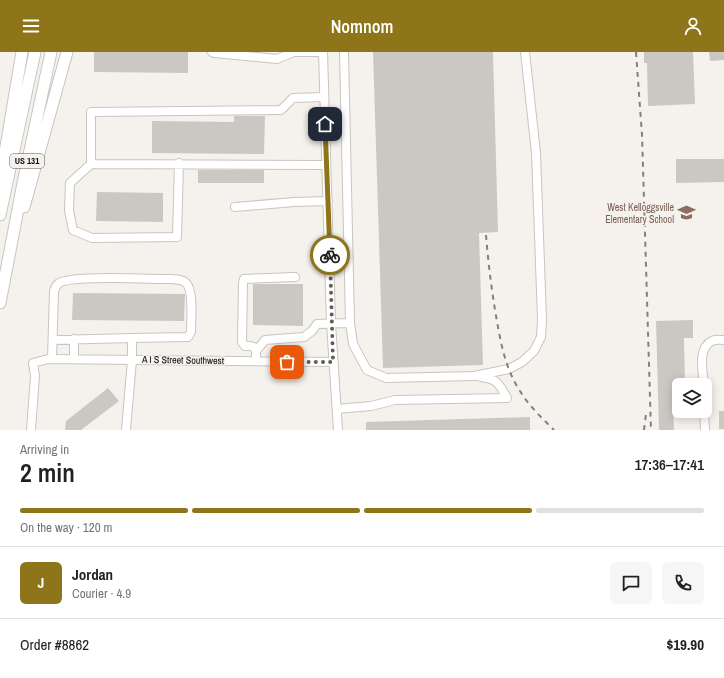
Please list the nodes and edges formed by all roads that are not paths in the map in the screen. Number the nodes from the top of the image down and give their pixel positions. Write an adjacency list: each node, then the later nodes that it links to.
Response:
1 (22, 52): 14 (highway)
2 (35, 52): 17 (highway, US 131)
3 (51, 52): 18 (highway, US 131)
4 (67, 52): 18 (highway)
5 (212, 52): 6 (street)
6 (294, 52): 7 (street)
7 (323, 52): 10 (street)
8 (344, 52): 22 (street)
9 (525, 52): 33 (street)
10 (324, 97): 12 (street); 13 (street)
11 (179, 163): 12 (street); 12 (street); 13 (street)
12 (91, 164)
13 (326, 164): 15 (street)
14 (0, 182)
15 (328, 201): 16 (street); 21 (street)
16 (236, 207)
17 (0, 215)
18 (5, 271): 20 (highway, US 131)
19 (296, 277): 27 (street)
20 (0, 303)
21 (331, 323): 22 (street); 27 (street); 32 (street)
22 (350, 323): 33 (street)
23 (132, 338): 24 (street); 25 (street); 30 (street)
24 (74, 339): 25 (street); 28 (street)
25 (53, 340): 29 (street)
26 (724, 340): 34 (street)
27 (256, 351): 31 (street)
28 (74, 358): 29 (street, A I S Street Southwest); 30 (street, A I S Street Southwest)
29 (52, 359): 37 (street, A I S Street Southwest)
30 (132, 360): 31 (street, A I S Street Southwest); 38 (street)
31 (256, 361): 32 (street, A I S Street Southwest)
32 (333, 362): 35 (street)
33 (474, 376): 35 (street)
34 (704, 378)
35 (338, 409): 39 (street)
36 (704, 418): 40 (street)
37 (31, 430)
38 (126, 430)
39 (338, 430)
40 (705, 430)

